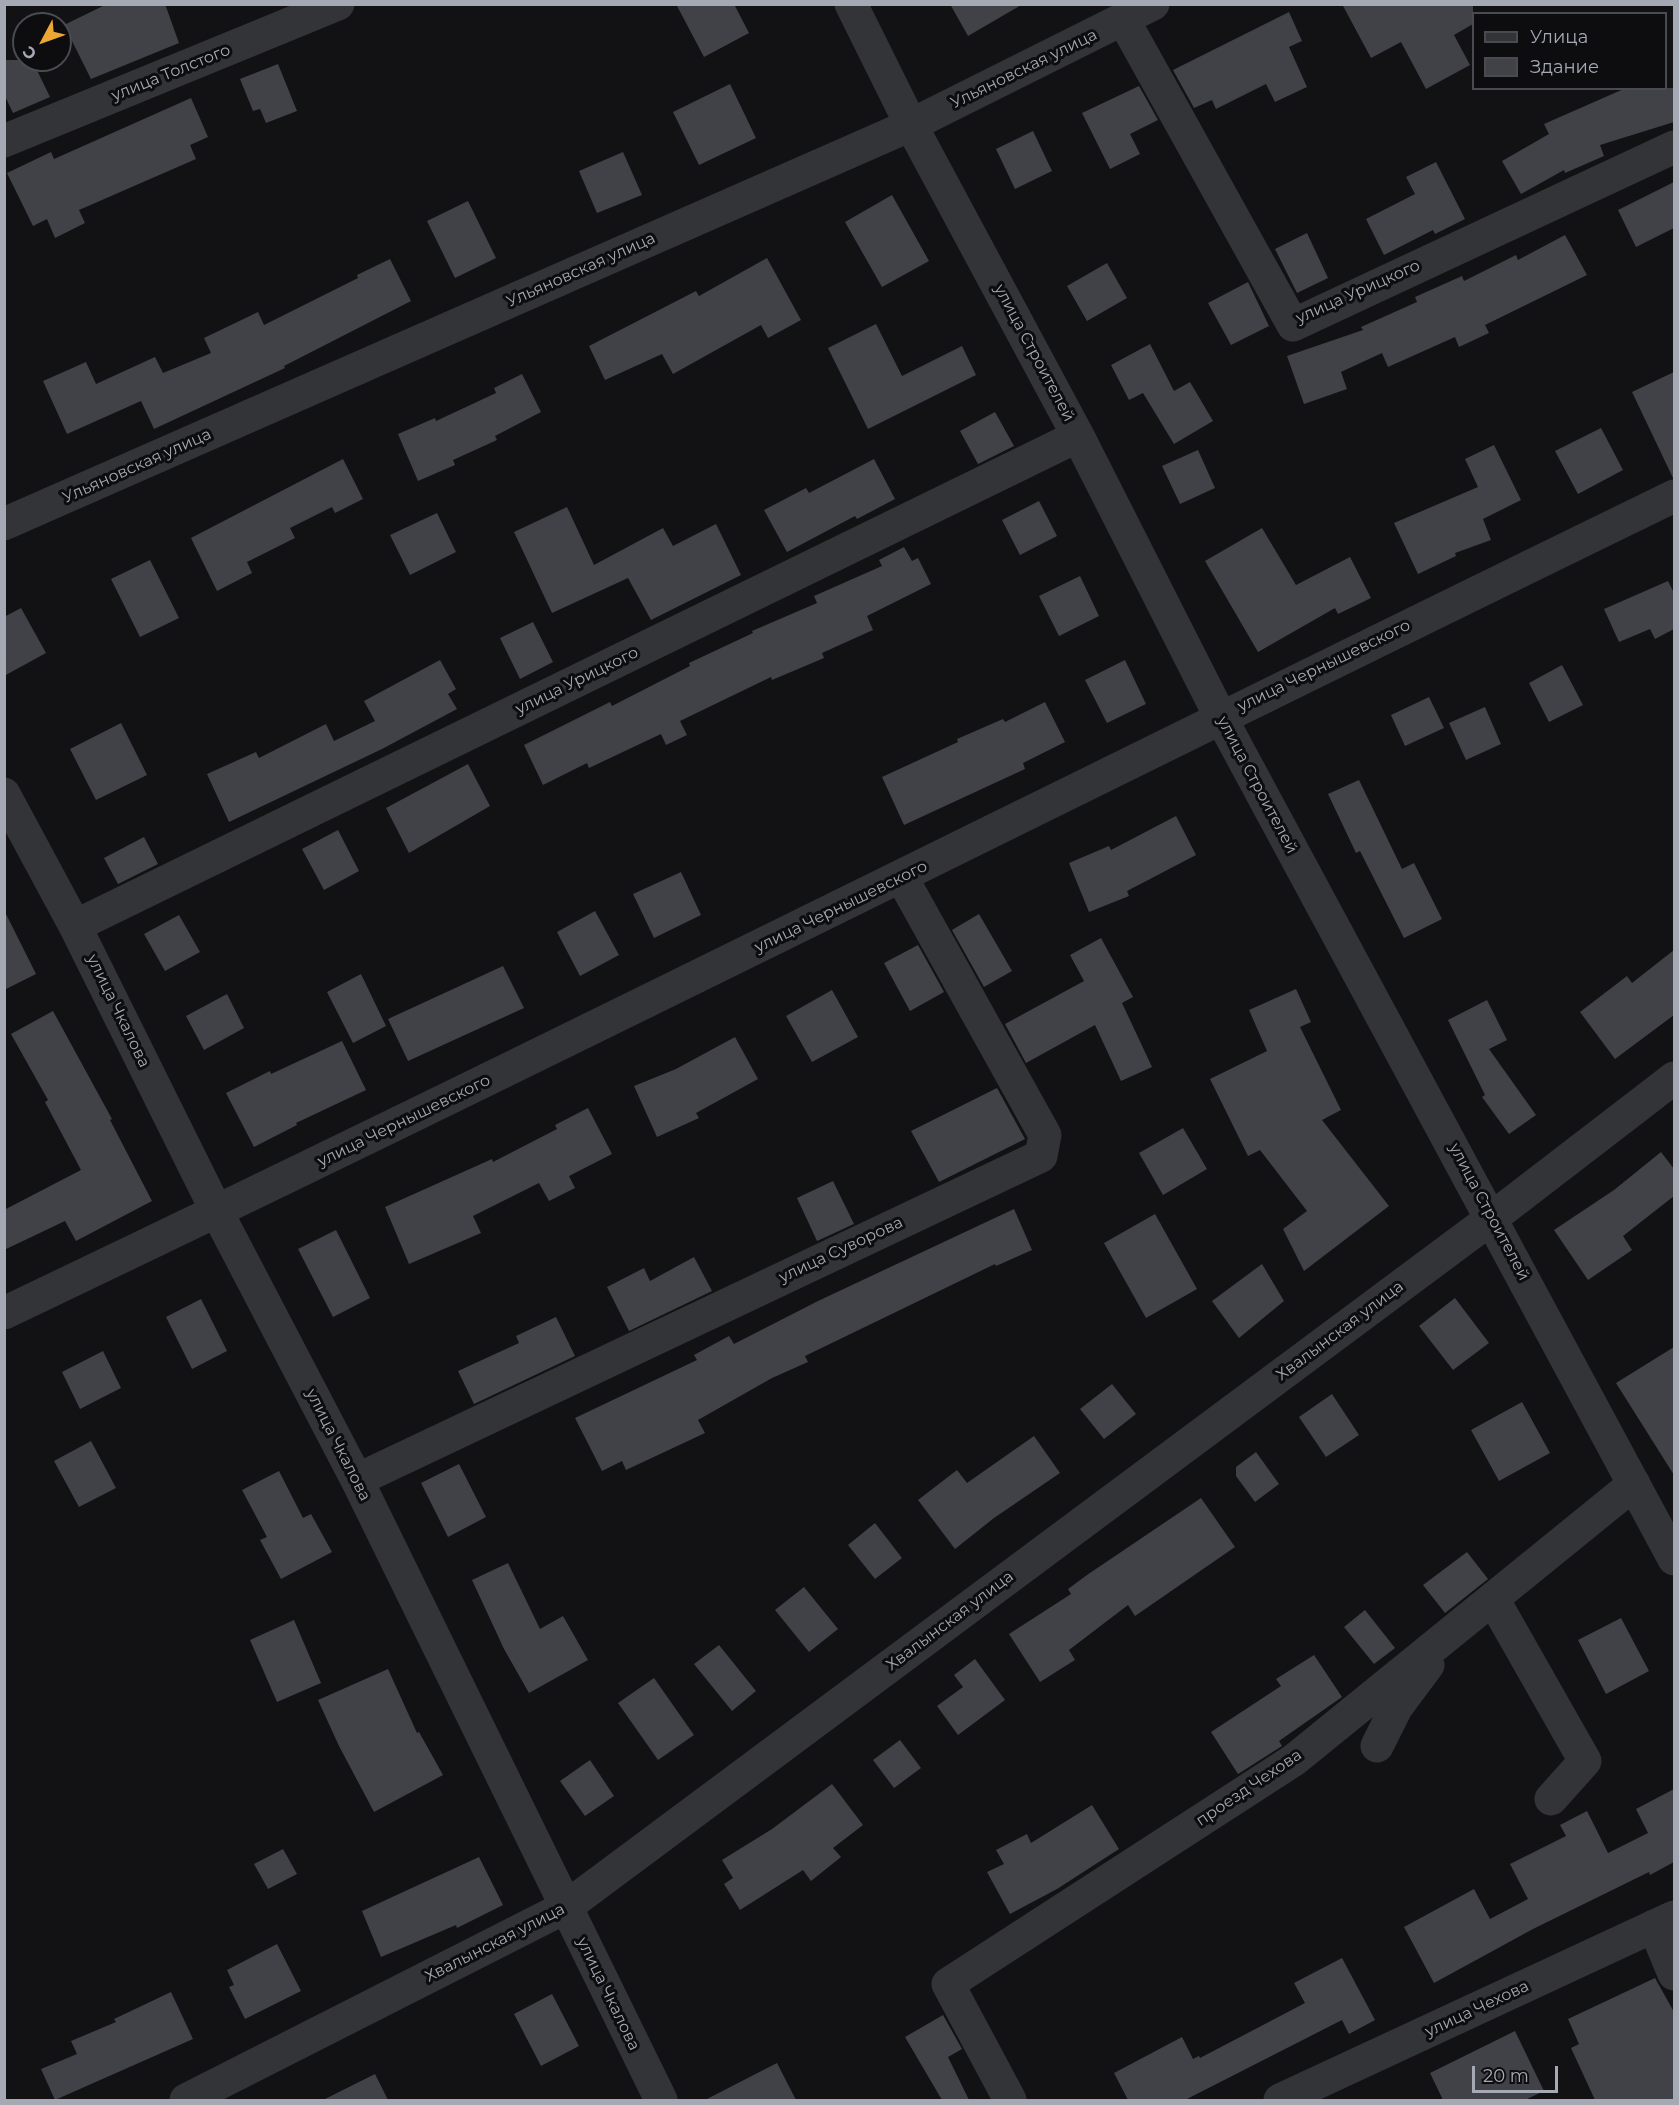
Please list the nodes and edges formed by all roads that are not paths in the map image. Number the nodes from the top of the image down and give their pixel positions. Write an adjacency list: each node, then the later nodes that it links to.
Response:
1 (338, 4): 6 (street, улица Толстого)
2 (851, 4): 5 (street, улица Строителей)
3 (1153, 4): 4 (street, Ульяновская улица)
4 (1123, 19): 5 (street, Ульяновская улица); 7 (street, улица Урицкого)
5 (911, 125): 8 (street, улица Строителей); 10 (street, Ульяновская улица)
6 (4, 141)
7 (1674, 147)
8 (1078, 436): 11 (street, улица Строителей); 14 (street, улица Урицкого)
9 (1674, 496): 11 (street, улица Чернышевского)
10 (4, 524)
11 (1221, 717): 13 (street, улица Чернышевского); 17 (street, улица Строителей)
12 (4, 794): 14 (street, улица Чкалова)
13 (902, 878): 16 (street, улица Чернышевского); 19 (street, улица Суворова)
14 (75, 926): 16 (street, улица Чкалова)
15 (1674, 1078): 17 (street, Хвалынская улица)
16 (217, 1212): 18 (street, улица Чернышевского); 19 (street, улица Чкалова)
17 (1492, 1218): 20 (street, улица Строителей); 25 (street, Хвалынская улица)
18 (4, 1313)
19 (357, 1480): 25 (street, улица Чкалова)
20 (1634, 1484): 21 (street, улица Строителей); 22 (street, проезд Чехова)
21 (1674, 1559)
22 (1480, 1609): 23 (street); 24 (street); 30 (street, проезд Чехова)
23 (1377, 1746)
24 (1551, 1800)
25 (566, 1907): 28 (street, Хвалынская улица); 29 (street, улица Чкалова)
26 (1664, 1922): 27 (street); 31 (street, улица Чехова)
27 (1674, 1974)
28 (186, 2100)
29 (661, 2100)
30 (1010, 2100)
31 (1280, 2100)

